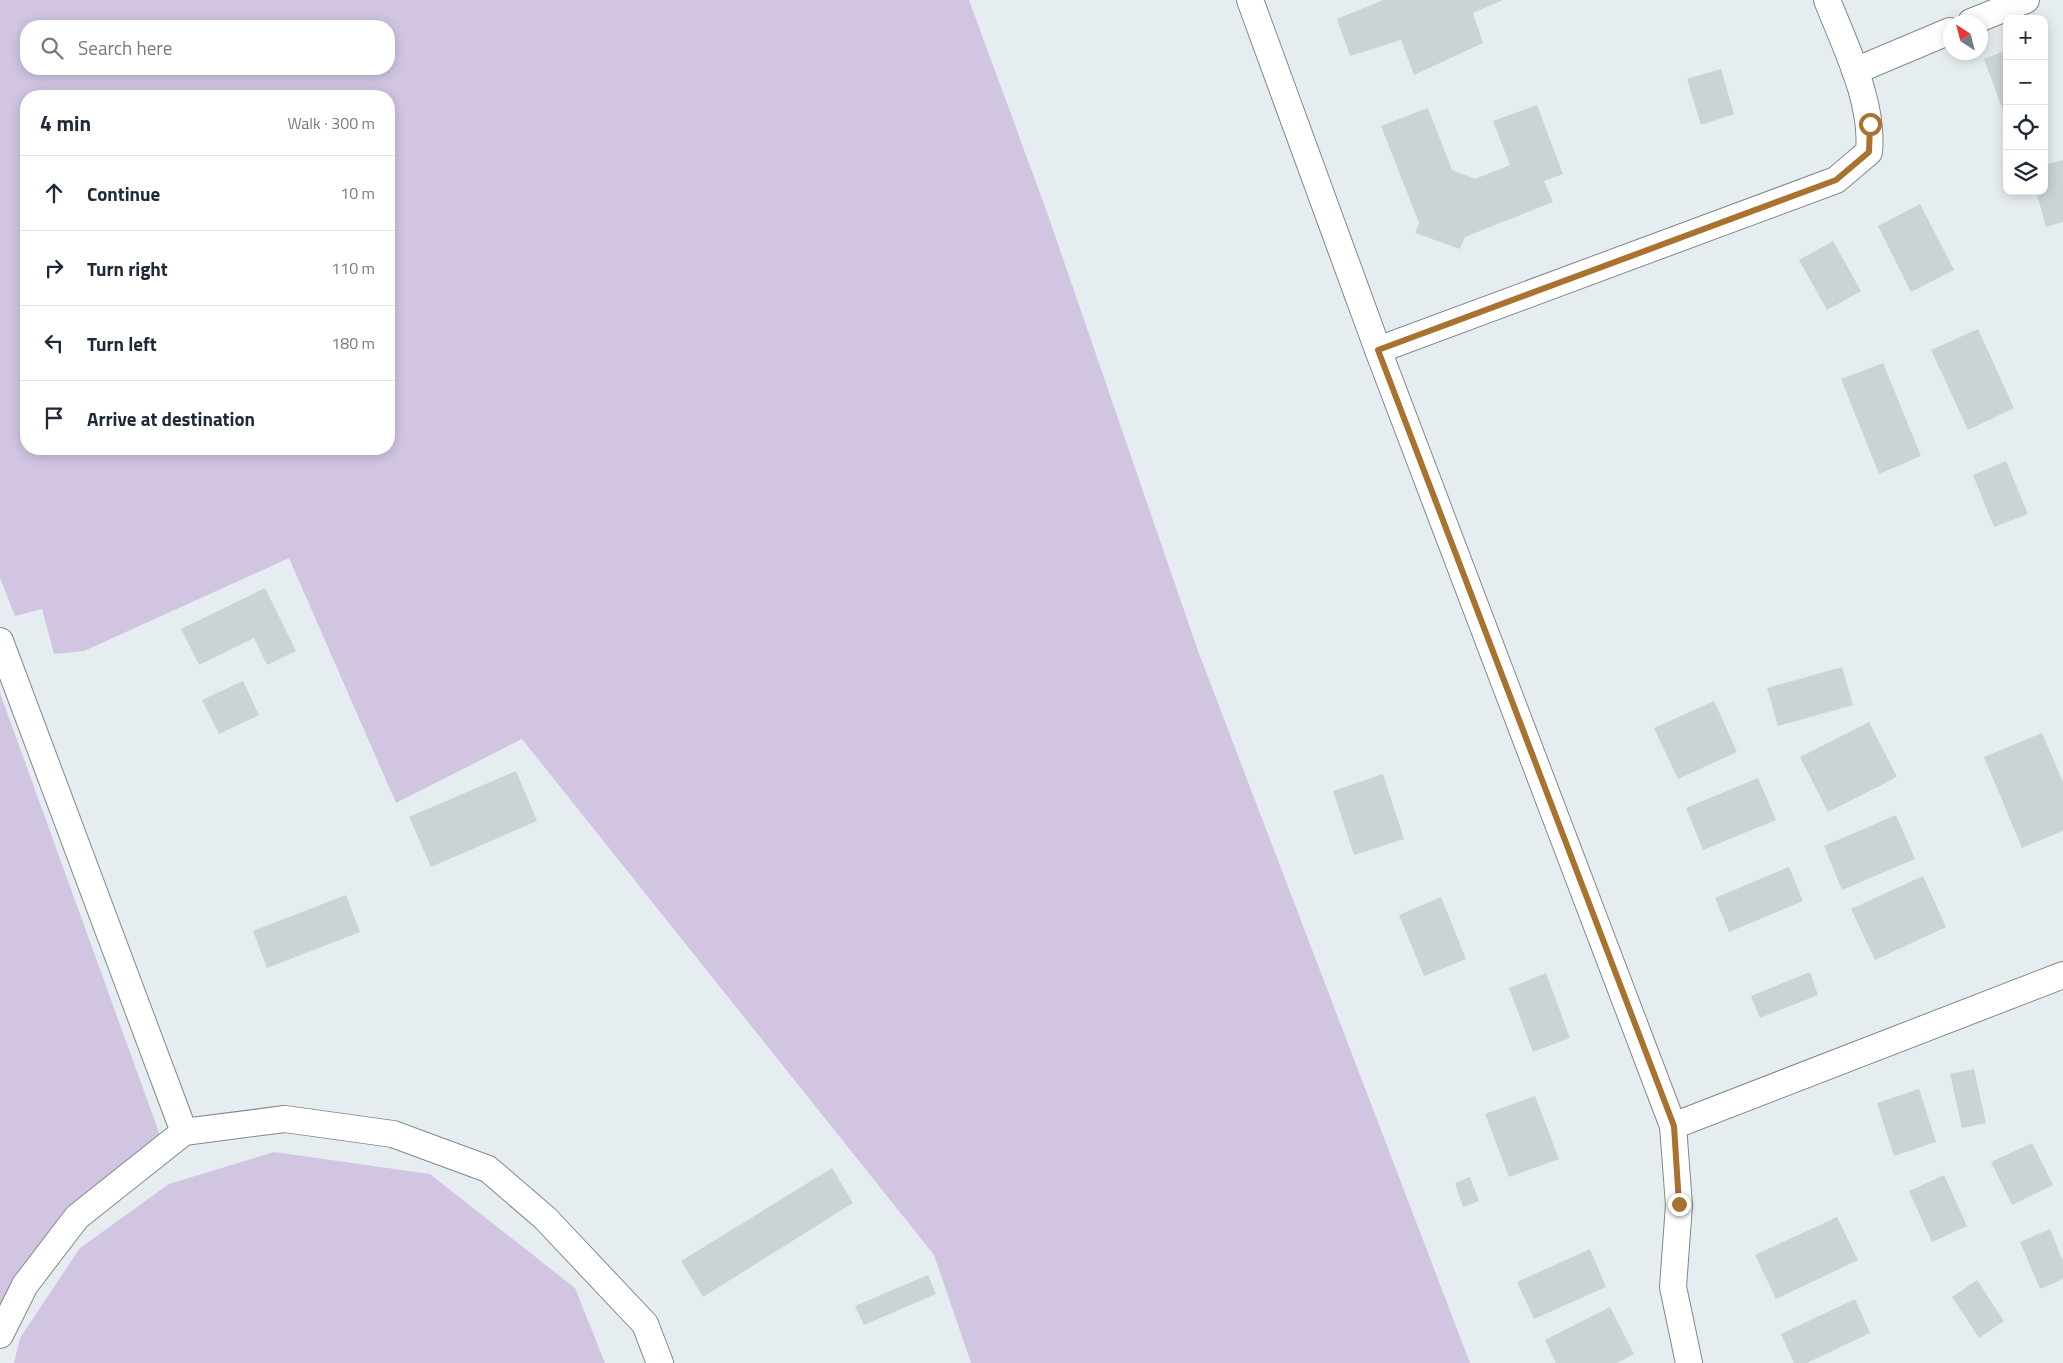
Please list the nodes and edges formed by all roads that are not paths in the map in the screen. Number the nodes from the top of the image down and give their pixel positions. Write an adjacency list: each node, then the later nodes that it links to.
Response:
1 (1250, 0): 7 (street)
2 (1827, 0): 6 (street)
3 (2026, 0): 4 (street)
4 (1988, 15)
5 (1943, 34): 6 (street)
6 (1854, 71): 7 (street)
7 (1378, 350): 10 (street)
8 (0, 641): 11 (street)
9 (2063, 976): 10 (street)
10 (1674, 1126): 14 (street)
11 (184, 1132): 12 (street); 13 (street)
12 (0, 1334)
13 (660, 1363)
14 (1689, 1363)

